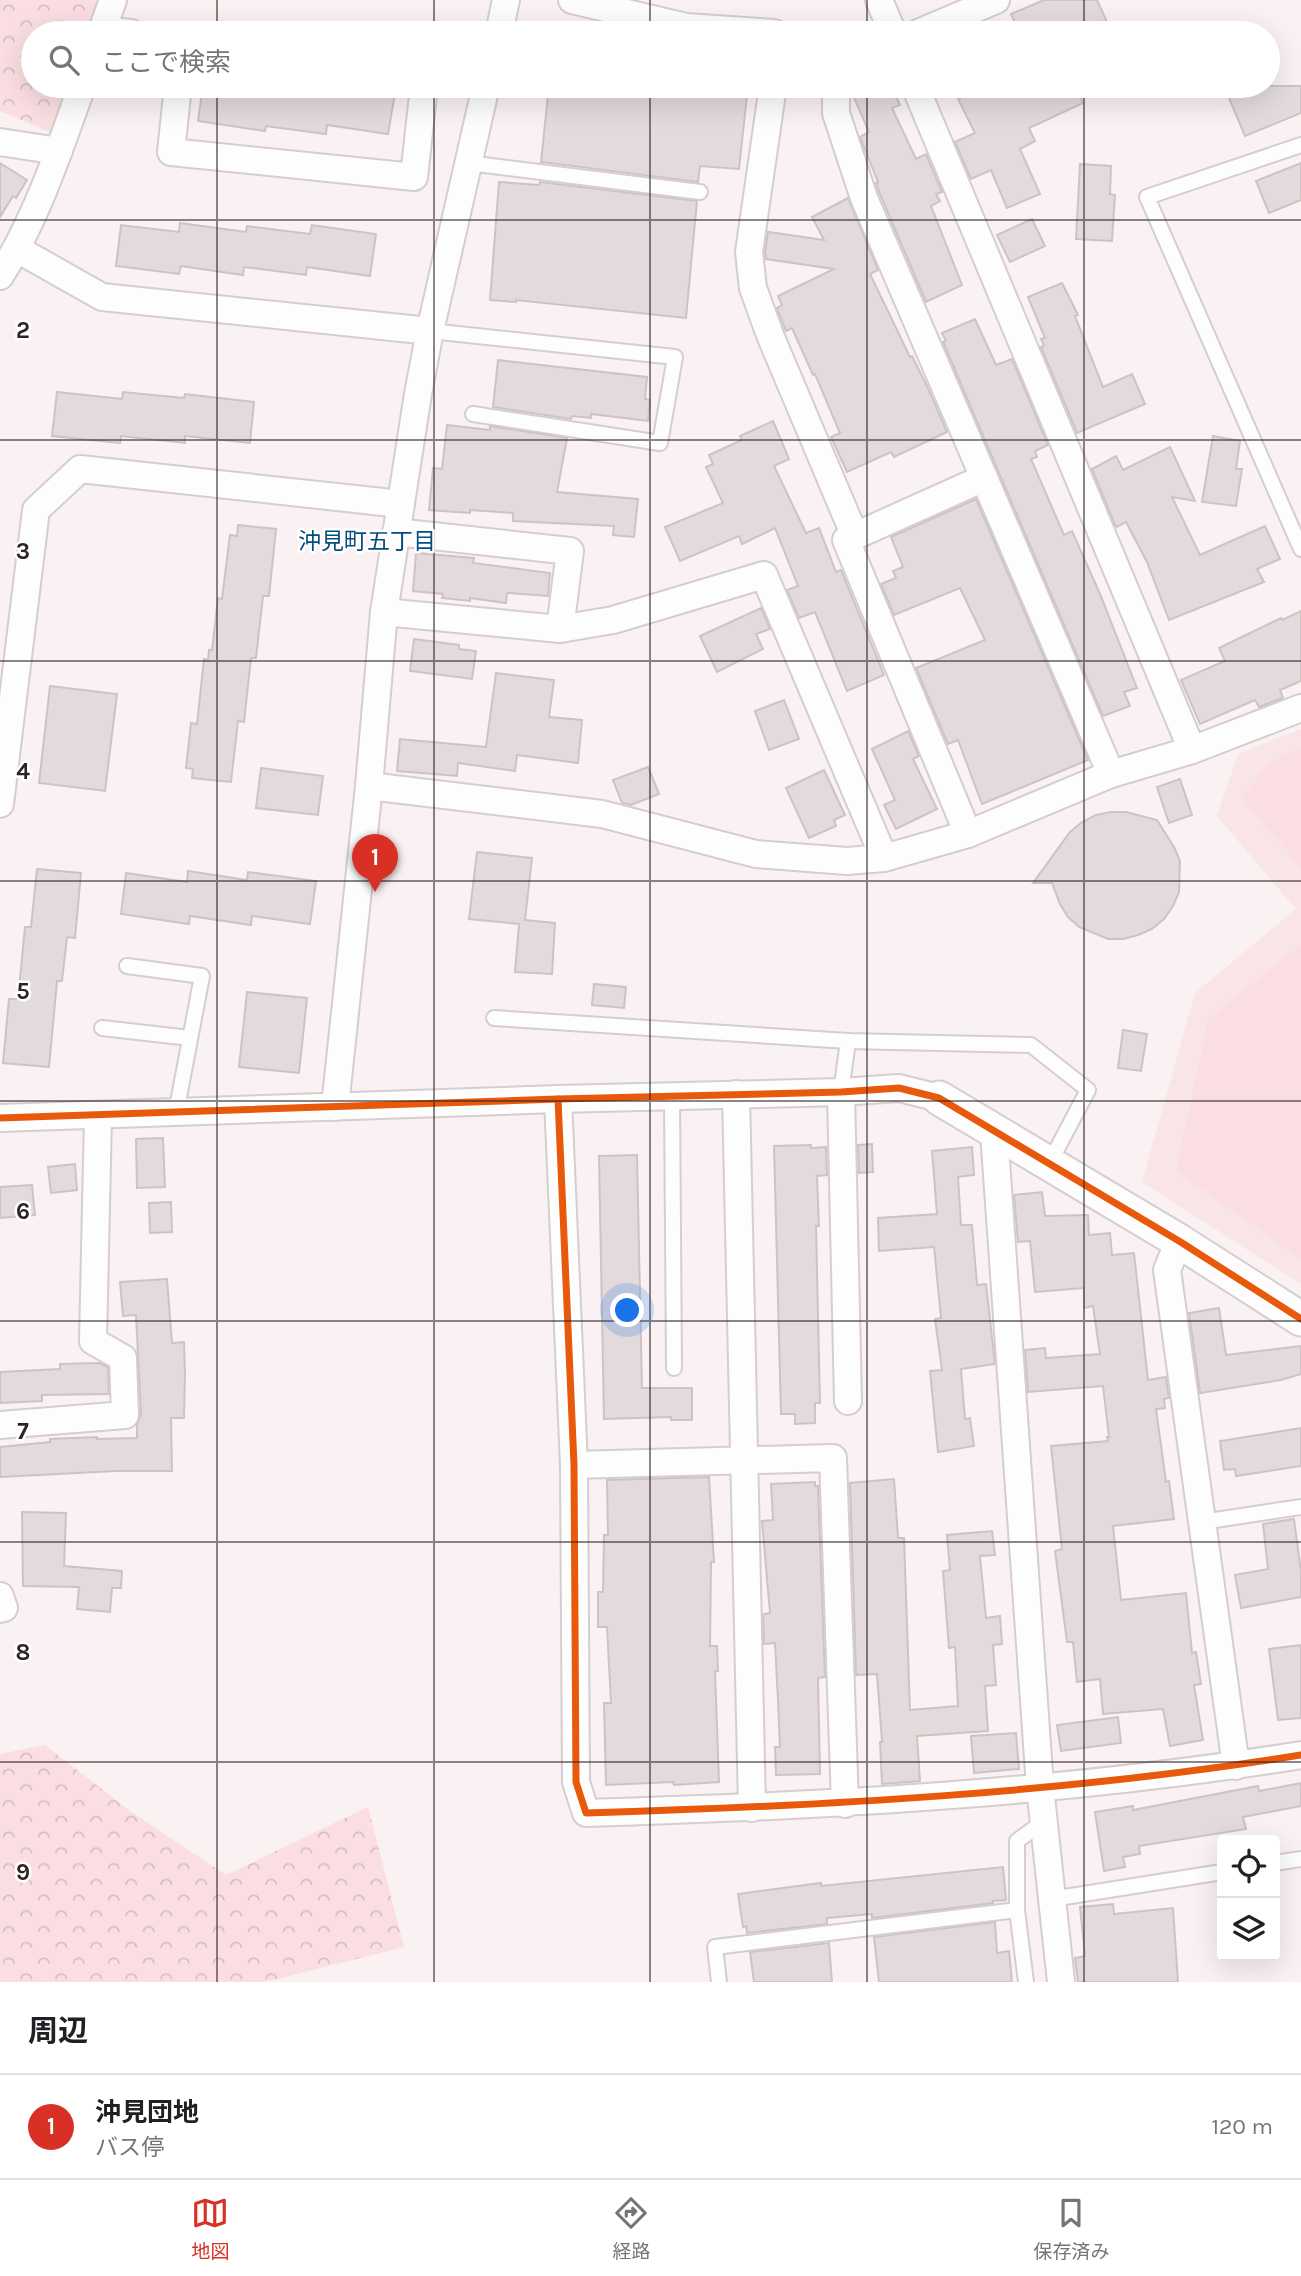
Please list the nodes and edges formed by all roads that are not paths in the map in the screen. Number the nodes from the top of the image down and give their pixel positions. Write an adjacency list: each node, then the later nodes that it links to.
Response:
1 (113, 0): 6 (street)
2 (506, 0): 7 (street)
3 (572, 0): 8 (street)
4 (878, 0): 9 (street)
5 (996, 0): 10 (street)
6 (106, 21)
7 (502, 21)
8 (661, 21)
9 (888, 21)
10 (946, 21)
11 (78, 98): 20 (street)
12 (177, 98): 13 (street)
13 (423, 98)
14 (483, 98): 21 (street)
15 (771, 98): 30 (street)
16 (836, 98): 27 (street)
17 (920, 98): 35 (street)
18 (0, 142): 20 (street)
19 (1301, 145): 31 (lane)
20 (59, 151): 23 (street)
21 (468, 163): 22 (lane); 25 (street)
22 (700, 192)
23 (18, 249): 24 (street); 25 (street)
24 (0, 276)
25 (430, 331): 26 (lane); 28 (street)
26 (473, 414)
27 (984, 478): 30 (street); 36 (street)
28 (401, 504): 29 (street); 38 (street)
29 (396, 532): 32 (street); 33 (street)
30 (854, 534): 39 (street)
31 (1301, 549)
32 (384, 612): 33 (street); 37 (street)
33 (560, 629): 40 (street)
34 (1301, 708): 35 (street)
35 (1192, 750): 36 (street)
36 (1111, 774): 39 (street)
37 (369, 786): 40 (street); 51 (street)
38 (0, 804)
39 (968, 834): 40 (street)
40 (884, 858)
41 (127, 966): 44 (lane)
42 (494, 1018): 45 (lane)
43 (102, 1028): 44 (lane)
44 (190, 1038): 52 (lane)
45 (848, 1041): 46 (lane); 56 (lane)
46 (841, 1092): 47 (street); 49 (street); 60 (street)
47 (736, 1094): 48 (street); 62 (street)
48 (672, 1096): 50 (street); 59 (lane)
49 (939, 1098): 55 (street)
50 (558, 1099): 51 (street); 63 (street)
51 (335, 1107): 52 (street)
52 (176, 1113): 53 (street)
53 (98, 1116): 54 (street); 61 (street)
54 (0, 1118)
55 (994, 1132): 56 (street); 70 (street)
56 (1049, 1164): 57 (street)
57 (1179, 1241): 58 (street); 65 (street)
58 (1301, 1319)
59 (674, 1368)
60 (848, 1401)
61 (0, 1425)
62 (745, 1461): 63 (street); 71 (street); 72 (street)
63 (573, 1465): 72 (street)
64 (1301, 1507): 65 (lane)
65 (1202, 1522): 69 (street)
66 (0, 1596): 67 (street)
67 (0, 1609)
68 (1301, 1755): 69 (street)
69 (1236, 1766): 70 (street)
70 (1040, 1787): 71 (street); 73 (street)
71 (845, 1804): 72 (street)
72 (752, 1808)
73 (1044, 1822): 77 (street); 78 (lane)
74 (1301, 1859): 75 (lane)
75 (1280, 1862)
76 (1217, 1873): 77 (lane)
77 (1052, 1899): 81 (street)
78 (1017, 1910): 79 (lane); 80 (lane)
79 (719, 1982)
80 (1026, 1982)
81 (1061, 1982)

